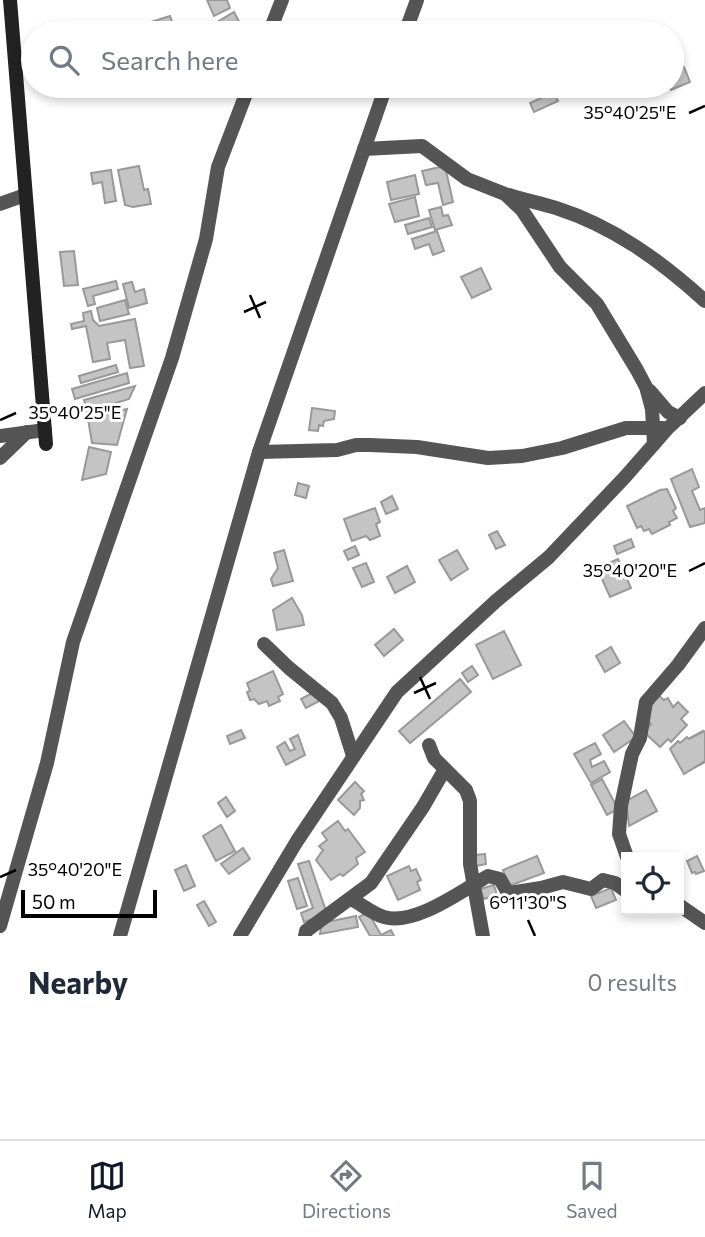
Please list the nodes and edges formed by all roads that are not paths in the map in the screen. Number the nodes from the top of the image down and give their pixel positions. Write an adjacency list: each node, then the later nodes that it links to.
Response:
1 (10, 0): 10 (street)
2 (282, 0): 4 (street)
3 (417, 0): 5 (street)
4 (274, 21)
5 (409, 21)
6 (244, 98): 33 (street)
7 (382, 98): 8 (street)
8 (364, 149): 9 (street); 20 (street)
9 (505, 194): 12 (street); 13 (street)
10 (25, 195): 11 (street); 18 (street)
11 (0, 204)
12 (705, 301)
13 (646, 387): 16 (street); 17 (street)
14 (705, 393): 15 (street)
15 (700, 406): 16 (street)
16 (680, 418): 17 (street)
17 (661, 428): 20 (street); 25 (street)
18 (27, 432): 19 (street); 21 (street)
19 (0, 436)
20 (259, 452): 34 (street)
21 (0, 458)
22 (705, 628): 27 (street)
23 (264, 644): 25 (street)
24 (429, 745): 26 (street)
25 (353, 756): 35 (street)
26 (445, 769): 28 (street); 30 (street)
27 (625, 852)
28 (472, 885): 29 (street); 30 (street); 37 (street)
29 (621, 887)
30 (351, 899): 36 (street)
31 (684, 908): 32 (street)
32 (705, 923)
33 (0, 926)
34 (120, 936)
35 (240, 936)
36 (305, 936)
37 (483, 936)

